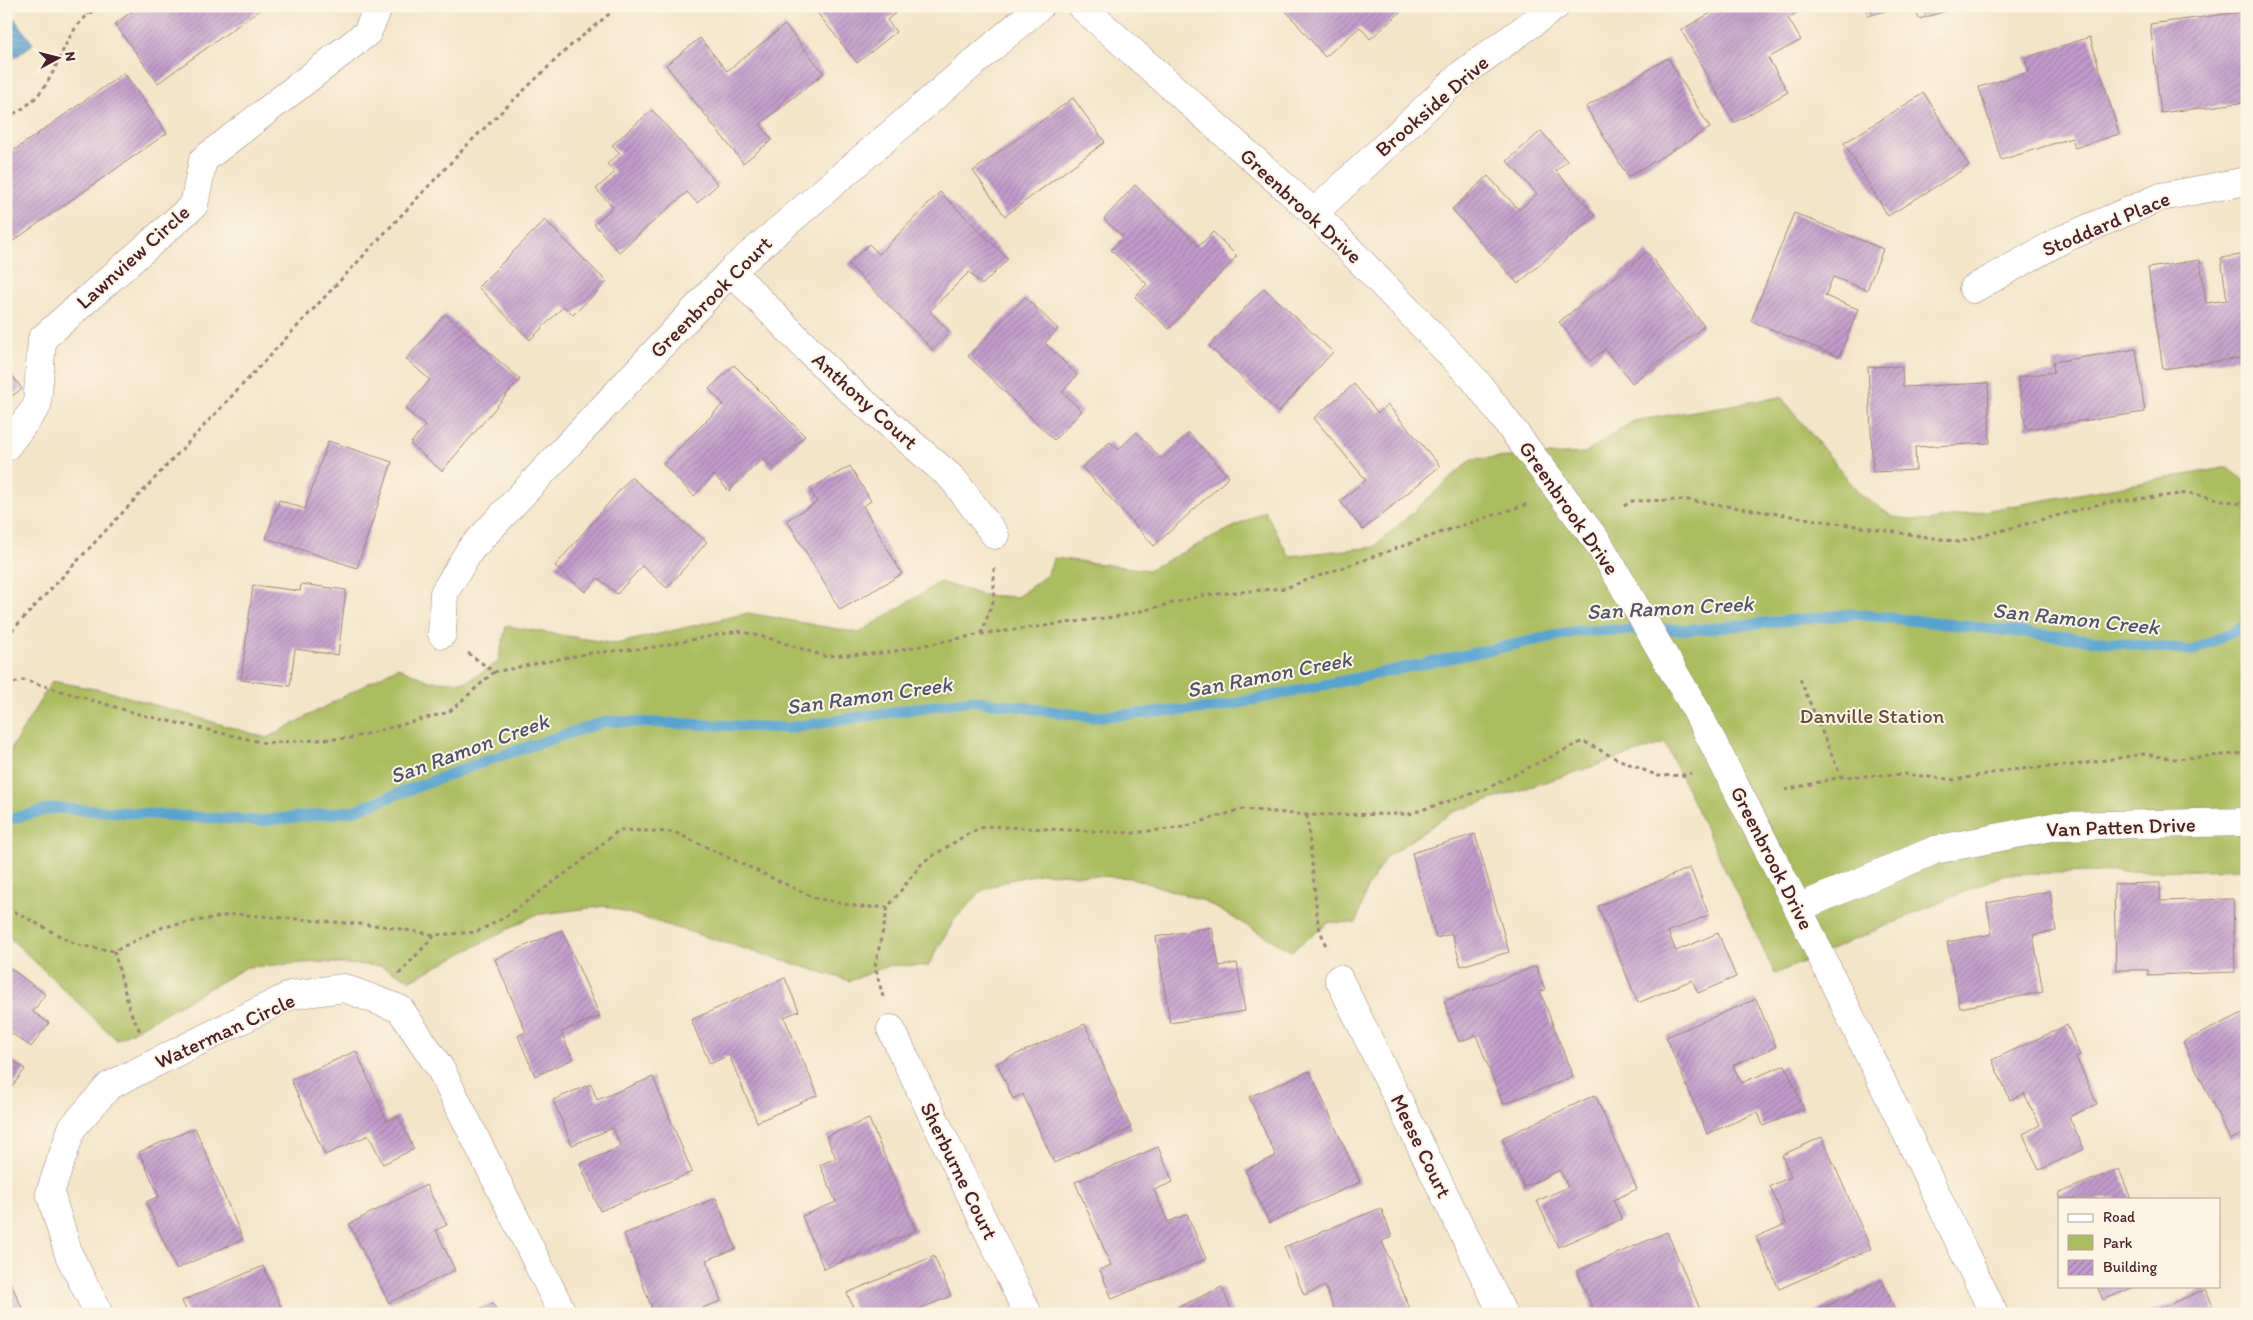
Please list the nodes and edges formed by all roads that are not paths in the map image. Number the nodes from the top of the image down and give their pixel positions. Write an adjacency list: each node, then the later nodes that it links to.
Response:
1 (379, 6): 9 (street, Lawnview Circle)
2 (1040, 6): 7 (street, Greenbrook Court)
3 (1080, 6): 6 (street, Greenbrook Drive)
4 (1556, 6): 6 (street, Brookside Drive)
5 (2247, 182): 8 (street, Stoddard Place)
6 (1314, 213): 13 (street, Greenbrook Drive)
7 (731, 271): 10 (street, Anthony Court); 11 (street, Greenbrook Court)
8 (1973, 289)
9 (6, 447)
10 (995, 535)
11 (442, 634)
12 (2247, 822): 13 (street, Van Patten Drive)
13 (1798, 908): 20 (street, Greenbrook Drive)
14 (1339, 979): 19 (street, Meese Court)
15 (891, 1029): 18 (street, Sherburne Court)
16 (99, 1314): 17 (street, Waterman Circle)
17 (563, 1314)
18 (1028, 1314)
19 (1503, 1314)
20 (1994, 1314)

